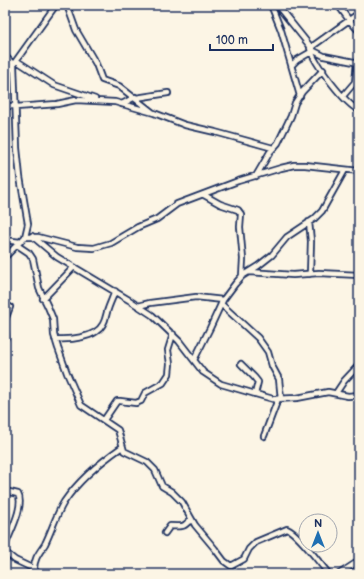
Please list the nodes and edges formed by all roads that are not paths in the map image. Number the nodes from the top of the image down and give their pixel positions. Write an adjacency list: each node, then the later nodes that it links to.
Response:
1 (56, 5): 11 (street)
2 (67, 5): 19 (street)
3 (271, 5): 13 (street)
4 (277, 5): 9 (street)
5 (338, 5): 7 (street)
6 (359, 13): 7 (street)
7 (349, 20): 8 (street); 9 (street)
8 (359, 31)
9 (311, 50): 12 (street); 13 (street); 14 (street)
10 (5, 56): 11 (street)
11 (15, 63): 15 (street); 20 (street); 23 (street)
12 (358, 63): 18 (street)
13 (292, 65): 17 (street)
14 (323, 70): 17 (street); 18 (street)
15 (5, 76)
16 (168, 93): 19 (street)
17 (300, 96): 26 (street)
18 (343, 96): 24 (street)
19 (135, 98): 21 (street); 25 (street)
20 (101, 101): 21 (street); 23 (street)
21 (122, 104): 25 (street)
22 (5, 106): 23 (street)
23 (16, 106): 32 (street)
24 (359, 110)
25 (154, 113): 26 (street)
26 (273, 148): 29 (street)
27 (345, 170): 28 (street); 29 (street); 31 (street)
28 (359, 171)
29 (256, 176): 30 (street)
30 (204, 195): 33 (street); 42 (street)
31 (309, 222): 39 (street); 40 (street)
32 (28, 227): 33 (street); 34 (street)
33 (33, 236): 34 (street); 38 (street)
34 (25, 237): 36 (street)
35 (5, 240): 36 (street)
36 (19, 243): 37 (street); 44 (street)
37 (5, 257)
38 (74, 267): 43 (street); 44 (street)
39 (249, 272): 40 (street); 42 (street)
40 (310, 274): 41 (street)
41 (359, 275)
42 (242, 276): 45 (street)
43 (115, 292): 46 (street); 52 (street)
44 (43, 299): 52 (street)
45 (222, 302): 46 (street); 53 (street); 59 (street)
46 (138, 306): 50 (street)
47 (10, 307): 48 (street)
48 (5, 320)
49 (5, 331): 51 (street)
50 (173, 334): 53 (street); 60 (street)
51 (5, 339)
52 (55, 339): 60 (street)
53 (194, 360): 57 (street)
54 (241, 364): 57 (street)
55 (359, 365): 56 (street)
56 (336, 393): 58 (street); 59 (street)
57 (255, 394): 59 (street)
58 (359, 395)
59 (279, 399): 61 (street)
60 (104, 420): 62 (street)
61 (264, 436)
62 (122, 447): 64 (street); 69 (street)
63 (5, 491): 66 (street)
64 (191, 519): 65 (street); 70 (street)
65 (166, 533)
66 (5, 546)
67 (5, 552): 69 (street)
68 (359, 561): 71 (street)
69 (36, 572)
70 (329, 574)
71 (339, 574)

